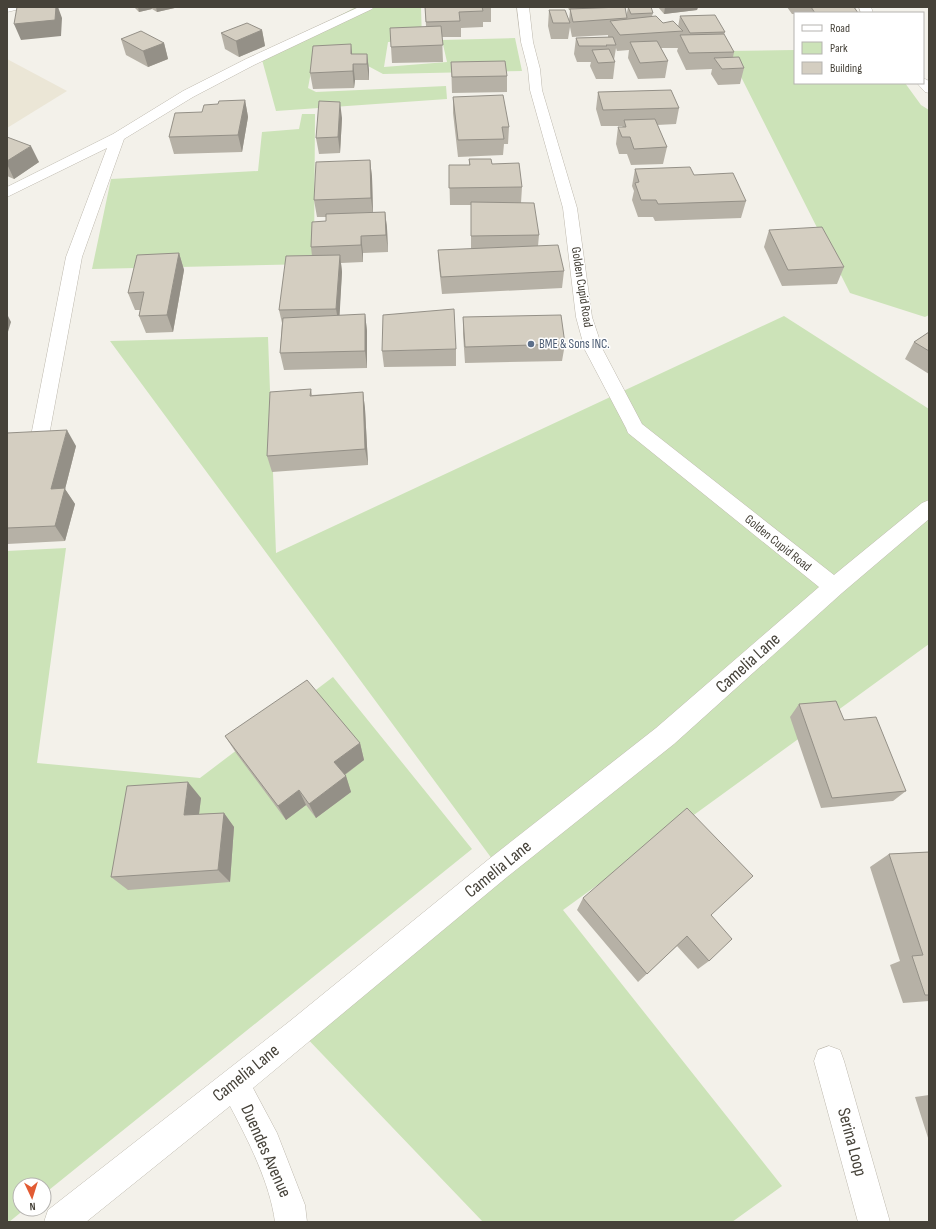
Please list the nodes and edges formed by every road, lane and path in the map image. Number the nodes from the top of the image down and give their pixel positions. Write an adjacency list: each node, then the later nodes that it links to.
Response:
1 (16, 7): 4 (street)
2 (368, 7): 5 (street)
3 (523, 7): 9 (street, Golden Cupid Road)
4 (7, 9)
5 (118, 137): 6 (street); 7 (street)
6 (7, 193)
7 (39, 440)
8 (929, 508): 9 (street, Camelia Lane)
9 (834, 587): 11 (street, Camelia Lane)
10 (830, 1061): 14 (street, Serina Loop)
11 (234, 1083): 12 (street, Camelia Lane); 13 (street, Duendes Avenue)
12 (60, 1222)
13 (291, 1222)
14 (874, 1222)

